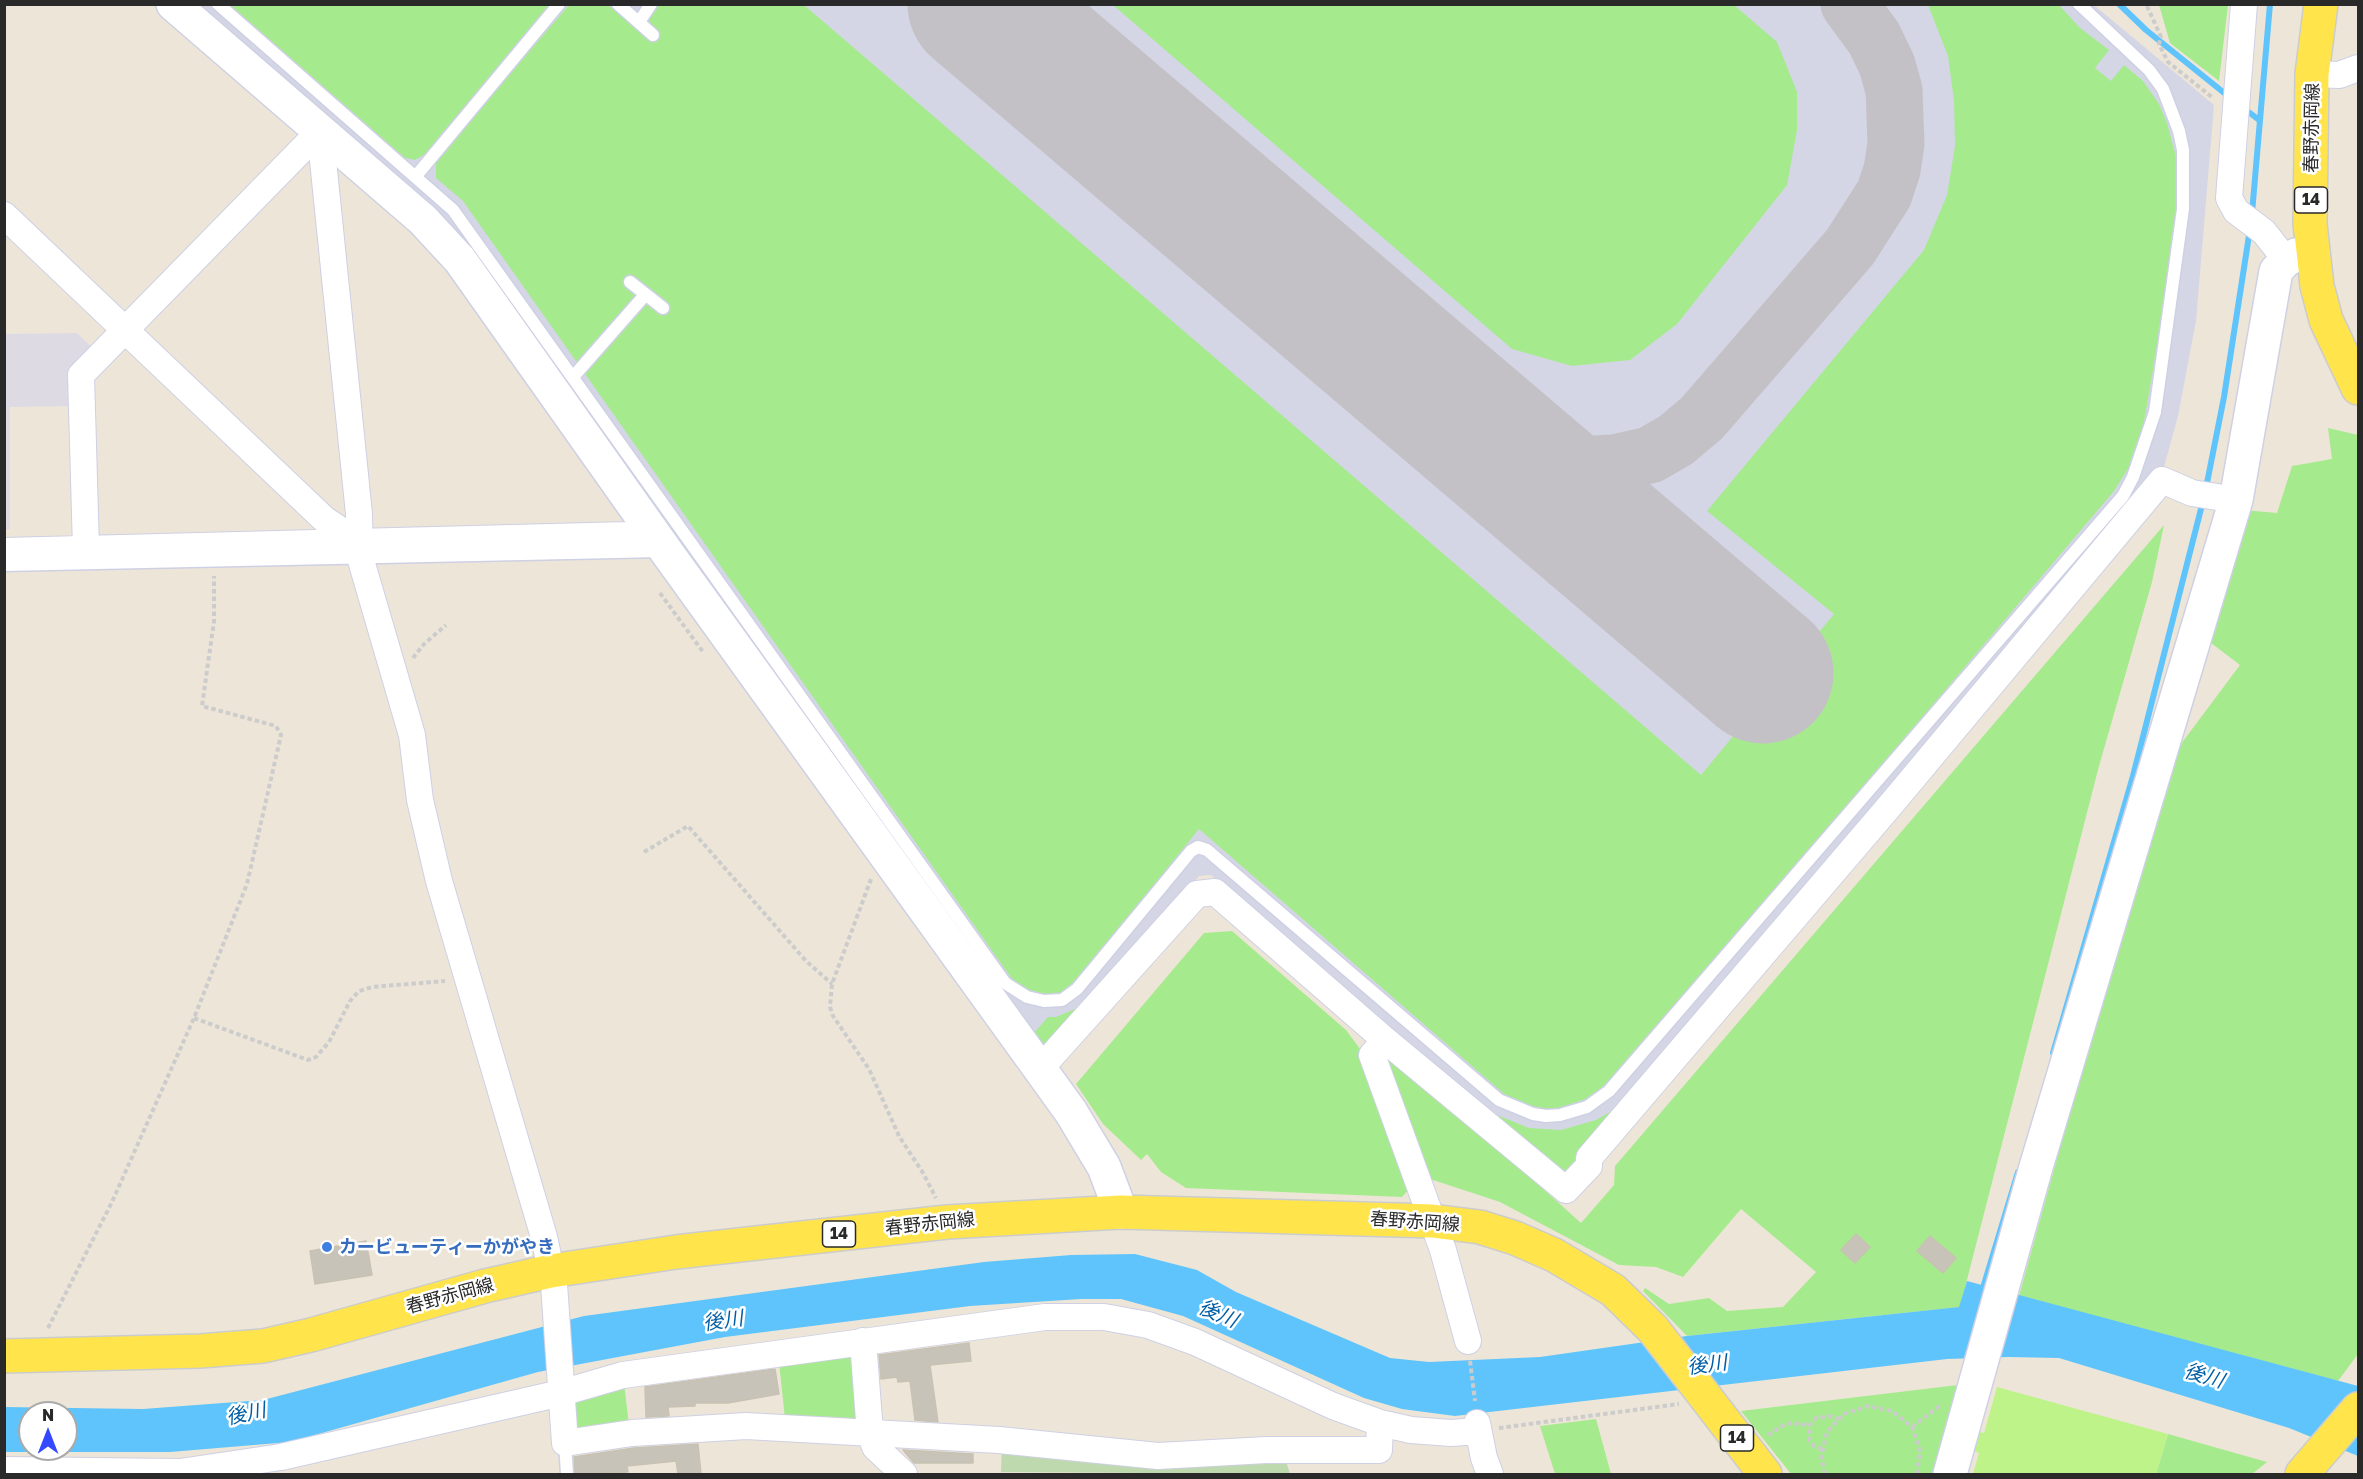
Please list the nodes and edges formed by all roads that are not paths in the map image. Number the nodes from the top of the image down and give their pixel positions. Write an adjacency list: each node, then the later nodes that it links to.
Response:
1 (173, 4): 13 (street)
2 (218, 4): 14 (lane)
3 (559, 4): 14 (lane)
4 (618, 4): 9 (lane)
5 (651, 4): 9 (lane)
6 (2079, 4): 21 (lane)
7 (2244, 4): 16 (street)
8 (2321, 4): 12 (main road, 春野赤岡線 / 14)
9 (639, 22): 10 (lane)
10 (653, 35)
11 (2358, 68): 12 (street)
12 (2312, 74): 16 (main road, 春野赤岡線 / 14)
13 (321, 131): 20 (street); 24 (street); 26 (street)
14 (416, 176): 21 (lane)
15 (4, 215): 20 (street)
16 (2299, 256): 22 (main road, 春野赤岡線 / 14); 23 (street)
17 (630, 282): 18 (lane)
18 (645, 295): 19 (lane); 21 (lane)
19 (663, 308)
20 (126, 330): 25 (street); 26 (street)
21 (573, 377)
22 (2358, 388)
23 (2229, 499): 29 (street); 48 (street)
24 (658, 540): 26 (street); 30 (street)
25 (86, 549): 26 (street); 27 (street)
26 (360, 549): 28 (lane); 33 (street)
27 (4, 551)
28 (4, 565)
29 (1385, 1040): 30 (street); 32 (street)
30 (1039, 1070): 31 (street)
31 (1121, 1212): 32 (main road, 春野赤岡線 / 14); 33 (main road, 春野赤岡線 / 14)
32 (1432, 1221): 35 (street); 47 (main road, 春野赤岡線 / 14)
33 (551, 1271): 36 (main road, 春野赤岡線 / 14); 37 (street)
34 (864, 1341): 37 (street); 39 (street); 40 (street)
35 (1468, 1341)
36 (19, 1356)
37 (561, 1393): 41 (street); 43 (street)
38 (2358, 1409): 42 (main road)
39 (1380, 1423): 40 (street); 46 (street)
40 (870, 1433): 41 (street); 45 (street)
41 (565, 1443): 44 (lane)
42 (2311, 1465)
43 (4, 1470)
44 (567, 1474)
45 (904, 1474)
46 (1490, 1474)
47 (1765, 1474)
48 (1950, 1474)

